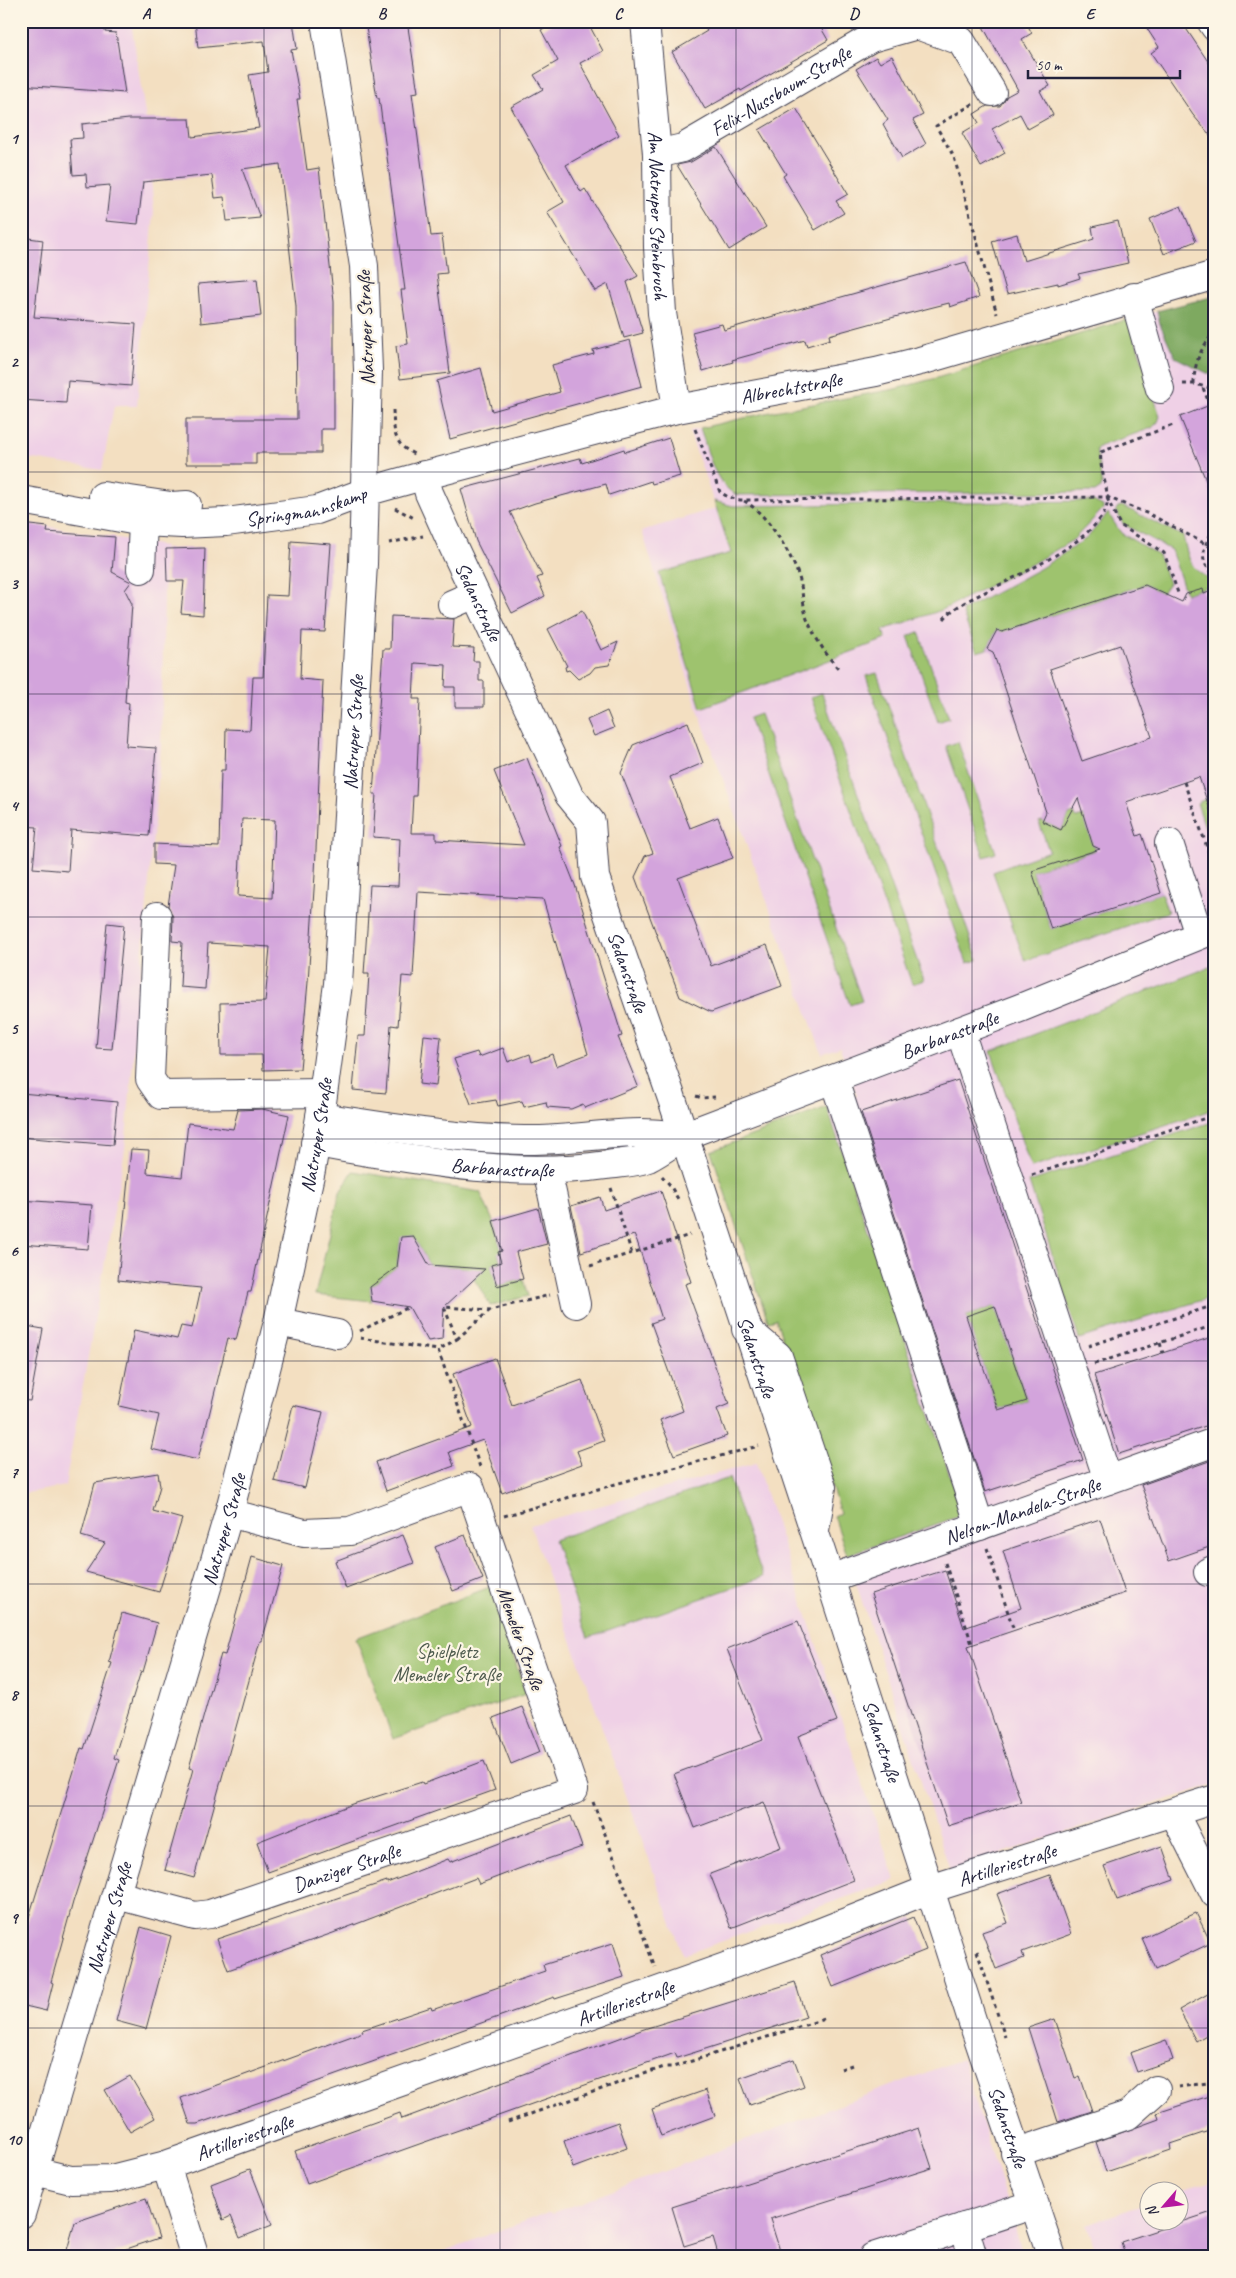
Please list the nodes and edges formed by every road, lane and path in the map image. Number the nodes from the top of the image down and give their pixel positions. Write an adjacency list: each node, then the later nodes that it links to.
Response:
1 (325, 21): 20 (street, Natruper Straße)
2 (645, 21): 6 (street, Am Natruper Steinbruch)
3 (1211, 21): 4 (street)
4 (1215, 27)
5 (992, 92): 6 (street, Felix-Nussbaum-Straße); 10 (path)
6 (657, 154): 16 (street, Am Natruper Steinbruch)
7 (1215, 275): 8 (street, Albrechtstraße)
8 (1134, 297): 10 (street, Albrechtstraße); 13 (street)
9 (1215, 331): 11 (path)
10 (1003, 336): 16 (street, Albrechtstraße)
11 (1194, 384): 12 (path); 13 (path)
12 (1203, 387): 14 (path); 15 (path)
13 (1160, 389)
14 (1215, 389)
15 (1210, 405)
16 (682, 408): 18 (street, Albrechtstraße); 23 (path)
17 (1173, 425): 21 (path)
18 (424, 475): 20 (street, Albrechtstraße); 44 (street, Sedanstraße)
19 (21, 481): 20 (street, Springmannskamp)
20 (365, 492): 24 (street, Springmannskamp); 42 (street, Natruper Straße)
21 (1107, 498): 23 (path); 28 (path); 32 (path); 33 (path)
22 (21, 500): 24 (street, Springmannskamp)
23 (742, 500): 34 (path)
24 (143, 522): 30 (street)
25 (1215, 527): 28 (path)
26 (425, 536): 27 (path)
27 (389, 543)
28 (1204, 544): 29 (path); 31 (path)
29 (1215, 549)
30 (140, 569)
31 (1215, 575)
32 (1178, 593)
33 (944, 619)
34 (840, 670)
35 (1184, 782): 37 (path)
36 (1169, 843): 39 (street)
37 (1215, 870)
38 (157, 916): 42 (street, Barbarastraße)
39 (1207, 932): 40 (street, Barbarastraße)
40 (960, 1031): 41 (street, Barbarastraße); 48 (street)
41 (834, 1080): 44 (street, Barbarastraße); 73 (street)
42 (322, 1105): 44 (street, Barbarastraße); 45 (street, Natruper Straße)
43 (1215, 1115): 48 (path)
44 (683, 1136): 46 (street, Barbarastraße); 75 (street, Sedanstraße)
45 (316, 1144): 46 (street, Barbarastraße); 57 (street, Natruper Straße)
46 (547, 1170): 53 (street)
47 (656, 1174): 50 (path)
48 (1010, 1182): 65 (street)
49 (610, 1188): 52 (path)
50 (680, 1207)
51 (687, 1226): 52 (path)
52 (632, 1254): 53 (path)
53 (572, 1288): 56 (path)
54 (1215, 1305): 65 (path)
55 (409, 1307): 60 (path)
56 (490, 1310): 61 (path); 61 (path)
57 (278, 1322): 60 (street); 71 (street, Natruper Straße)
58 (1213, 1326): 59 (path); 62 (path)
59 (1215, 1334)
60 (350, 1335): 63 (path)
61 (457, 1339): 63 (path)
62 (1160, 1343): 64 (path); 66 (path)
63 (438, 1350): 70 (path)
64 (1163, 1352)
65 (1066, 1353): 69 (street)
66 (1105, 1361)
67 (1215, 1442): 69 (street, Nelson-Mandela-Straße)
68 (759, 1446): 72 (path)
69 (1108, 1480): 73 (street, Nelson-Mandela-Straße)
70 (470, 1487): 71 (street); 72 (street, Memeler Straße)
71 (229, 1513): 83 (street, Natruper Straße)
72 (482, 1523): 78 (street, Memeler Straße)
73 (980, 1526): 74 (street, Nelson-Mandela-Straße); 76 (path)
74 (938, 1541): 75 (street, Nelson-Mandela-Straße); 77 (path)
75 (830, 1579): 81 (street, Sedanstraße)
76 (1014, 1631)
77 (972, 1644)
78 (574, 1790): 83 (street, Danziger Straße); 84 (path)
79 (1215, 1800): 80 (street, Artilleriestraße)
80 (1174, 1813): 81 (street, Artilleriestraße); 82 (street)
81 (930, 1890): 84 (street, Artilleriestraße); 91 (street, Sedanstraße)
82 (1215, 1894)
83 (117, 1895): 93 (street, Natruper Straße)
84 (663, 1989): 92 (street, Artilleriestraße)
85 (824, 2019): 90 (path)
86 (852, 2065): 87 (path)
87 (841, 2069)
88 (1215, 2082): 89 (path)
89 (1156, 2090): 91 (street)
90 (508, 2122)
91 (1016, 2153): 94 (street, Sedanstraße)
92 (166, 2165): 93 (street, Artilleriestraße); 97 (street)
93 (34, 2171): 95 (street, Natruper Straße)
94 (1035, 2204): 96 (street); 100 (street, Sedanstraße)
95 (21, 2214)
96 (964, 2227): 98 (street); 99 (street)
97 (195, 2257)
98 (873, 2257)
99 (973, 2257)
100 (1052, 2257)

